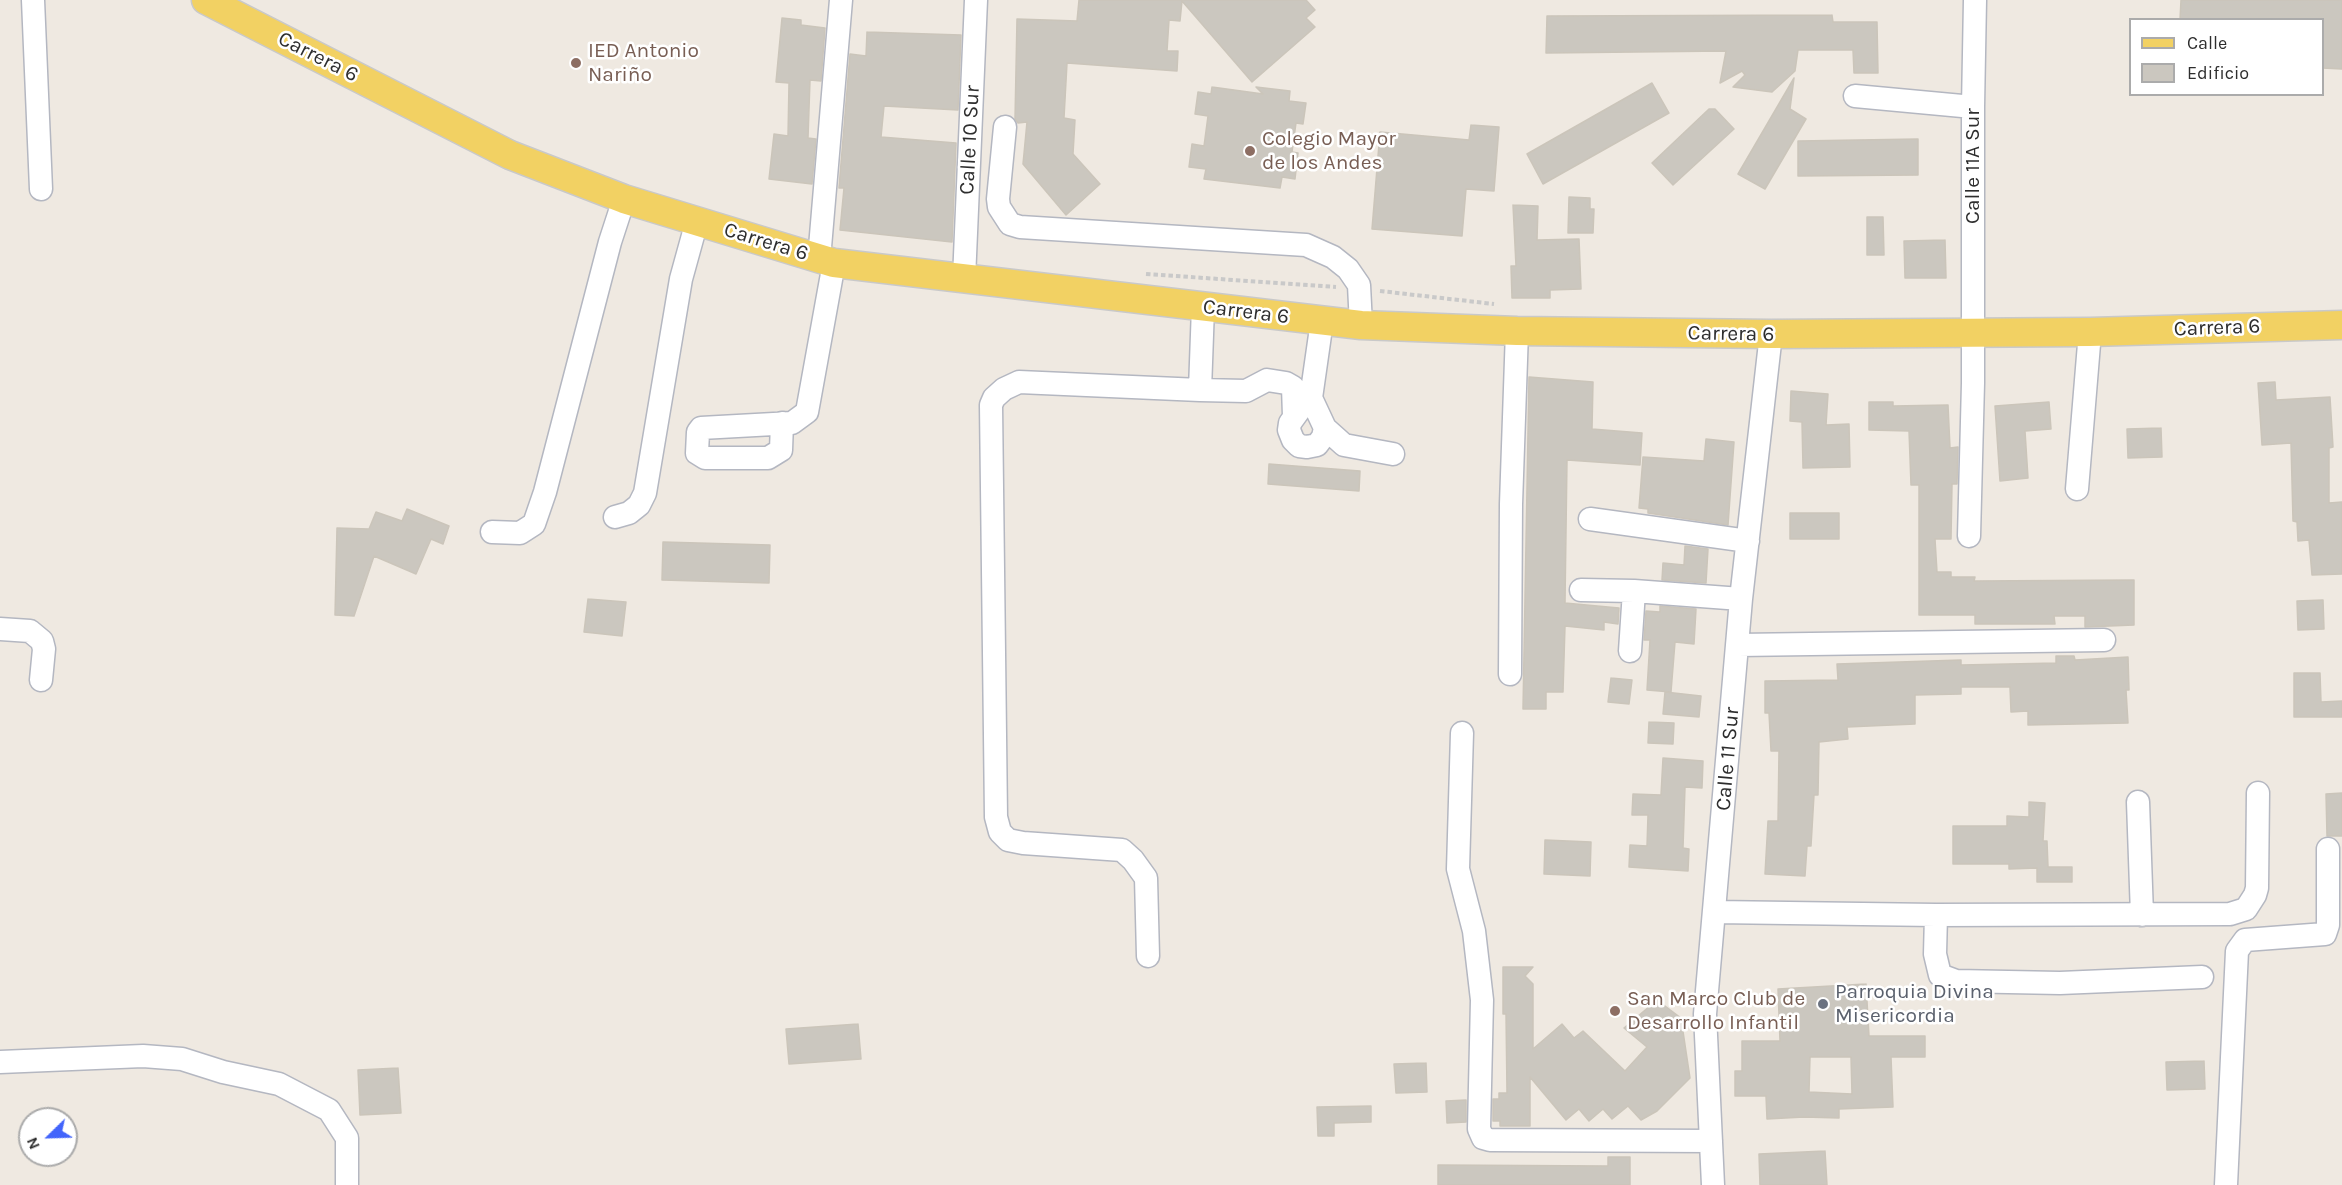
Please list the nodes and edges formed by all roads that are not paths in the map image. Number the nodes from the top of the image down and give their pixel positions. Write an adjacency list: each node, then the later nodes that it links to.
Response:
1 (33, 0): 9 (street)
2 (206, 0): 10 (main road, Carrera 6)
3 (841, 0): 12 (street)
4 (976, 0): 13 (street, Calle 10 Sur)
5 (1976, 0): 7 (street, Calle 11A Sur)
6 (1855, 96): 7 (street)
7 (1973, 107): 19 (street, Calle 11A Sur)
8 (1005, 127): 16 (street)
9 (41, 189)
10 (624, 199): 11 (main road, Carrera 6); 31 (street)
11 (697, 221): 12 (main road, Carrera 6); 29 (street)
12 (827, 261): 13 (main road, Carrera 6); 25 (street)
13 (964, 279): 14 (main road, Carrera 6)
14 (1203, 307): 15 (main road, Carrera 6); 22 (street)
15 (1322, 321): 16 (main road, Carrera 6); 23 (street)
16 (1361, 325): 18 (main road, Carrera 6)
17 (2342, 325): 20 (main road, Carrera 6)
18 (1517, 331): 21 (main road, Carrera 6); 41 (street)
19 (1972, 332): 20 (main road, Carrera 6); 21 (main road, Carrera 6); 32 (street, Calle 11A Sur)
20 (2090, 332): 28 (street)
21 (1772, 334): 33 (street, Calle 11 Sur)
22 (1200, 390): 24 (street); 50 (street)
23 (1311, 398): 24 (street); 26 (street)
24 (1294, 416): 26 (street)
25 (782, 423)
26 (1325, 428): 27 (street)
27 (1393, 454)
28 (2077, 489)
29 (615, 517)
30 (1590, 519): 33 (street)
31 (492, 532)
32 (1969, 536)
33 (1748, 542): 36 (street, Calle 11 Sur)
34 (1581, 590): 35 (street)
35 (1634, 591): 36 (street); 40 (street)
36 (1741, 599): 39 (street, Calle 11 Sur)
37 (0, 629): 42 (street)
38 (2104, 640): 39 (street)
39 (1738, 645): 47 (street, Calle 11 Sur)
40 (1630, 651)
41 (1510, 674)
42 (40, 680)
43 (1462, 733): 53 (street)
44 (2258, 793): 49 (street)
45 (2138, 801): 49 (street)
46 (2328, 849): 56 (street)
47 (1715, 912): 48 (street); 53 (street, Calle 11 Sur)
48 (1936, 915): 49 (street); 51 (street)
49 (2142, 915)
50 (1148, 956)
51 (2202, 977)
52 (0, 1062): 54 (street)
53 (1711, 1141): 55 (street, Calle 11 Sur)
54 (347, 1185)
55 (1713, 1185)
56 (2226, 1185)

